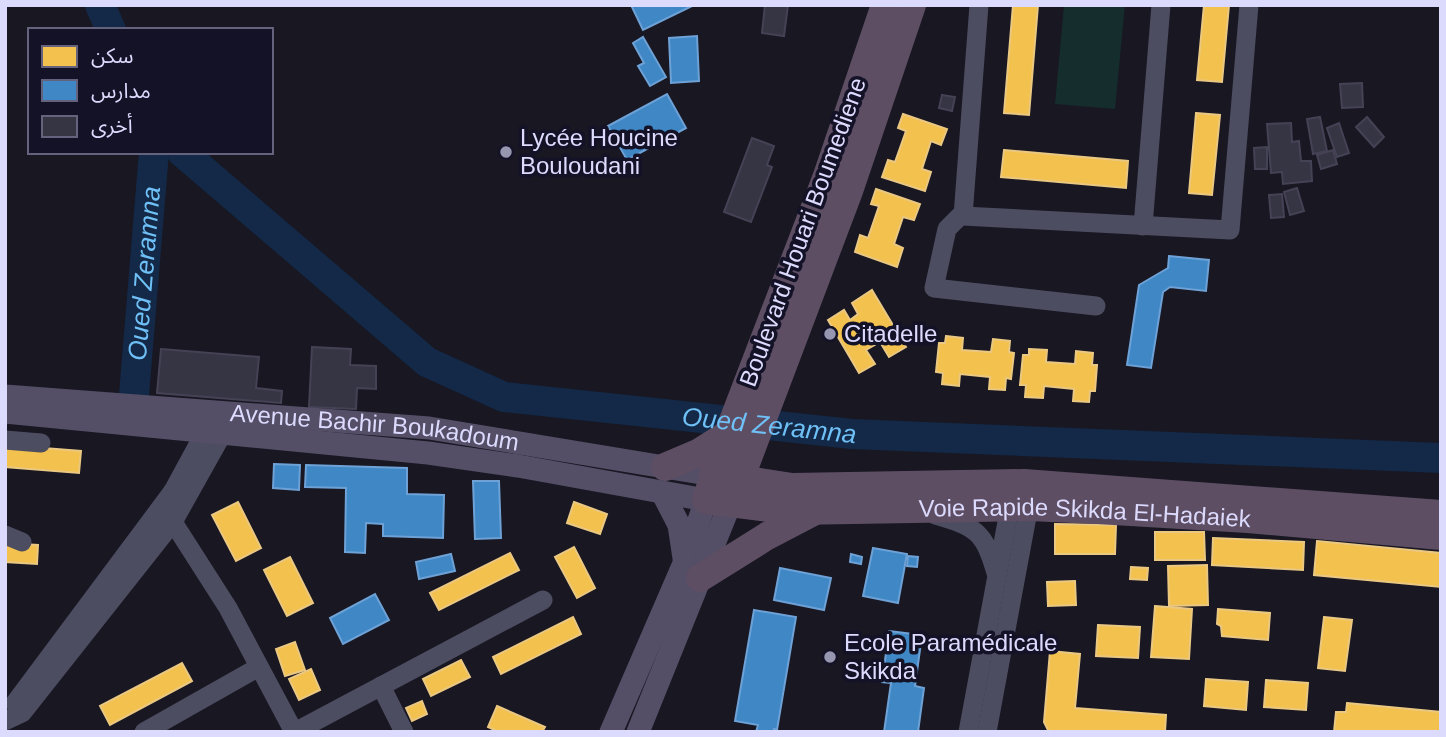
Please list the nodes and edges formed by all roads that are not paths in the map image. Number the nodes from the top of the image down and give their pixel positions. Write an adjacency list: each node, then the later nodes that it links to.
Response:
1 (885, 5): 9 (highway, Boulevard Houari Boumediene)
2 (912, 5): 9 (highway, Boulevard Houari Boumediene)
3 (979, 5): 6 (street)
4 (1161, 5): 7 (street)
5 (1249, 5): 7 (street)
6 (963, 213): 7 (street); 8 (street)
7 (1143, 226)
8 (1096, 306)
9 (762, 384): 14 (highway, Boulevard Houari Boumediene)
10 (5, 396): 12 (main road, Avenue Bachir Boukadoum)
11 (5, 412): 12 (main road, Avenue Bachir Boukadoum)
12 (213, 424): 13 (main road, Avenue Bachir Boukadoum); 17 (street); 17 (street); 18 (main road, Avenue Bachir Boukadoum)
13 (249, 435): 17 (street); 18 (main road, Avenue Bachir Boukadoum)
14 (741, 438): 18 (highway); 19 (highway, Boulevard Houari Boumediene); 21 (highway)
15 (5, 440): 16 (street)
16 (41, 443)
17 (201, 458): 24 (street); 24 (street)
18 (663, 480): 19 (main road, Avenue Bachir Boukadoum); 26 (main road)
19 (722, 490): 21 (highway, Voie Rapide Skikda El-Hadaiek); 26 (main road, Boulevard Houari Boumediene)
20 (1022, 495): 21 (highway, Voie Rapide Skikda El-Hadaiek); 22 (highway, Voie Rapide Skikda El-Hadaiek); 23 (highway, Voie Rapide Skikda El-Hadaiek); 25 (highway, Voie Rapide Skikda El-Hadaiek); 27 (street); 38 (street)
21 (815, 499): 22 (highway, Voie Rapide Skikda El-Hadaiek); 26 (highway)
22 (917, 510): 27 (street)
23 (1441, 514)
24 (165, 518): 29 (street); 31 (street)
25 (1441, 537)
26 (693, 570): 35 (main road, Boulevard Houari Boumediene); 36 (main road, Boulevard Houari Boumediene)
27 (997, 577): 37 (street)
28 (543, 600): 30 (street)
29 (259, 667): 32 (street); 33 (street)
30 (381, 686): 33 (street); 34 (street)
31 (6, 722)
32 (144, 732)
33 (294, 732)
34 (404, 732)
35 (611, 732)
36 (638, 732)
37 (968, 732)
38 (987, 732)

